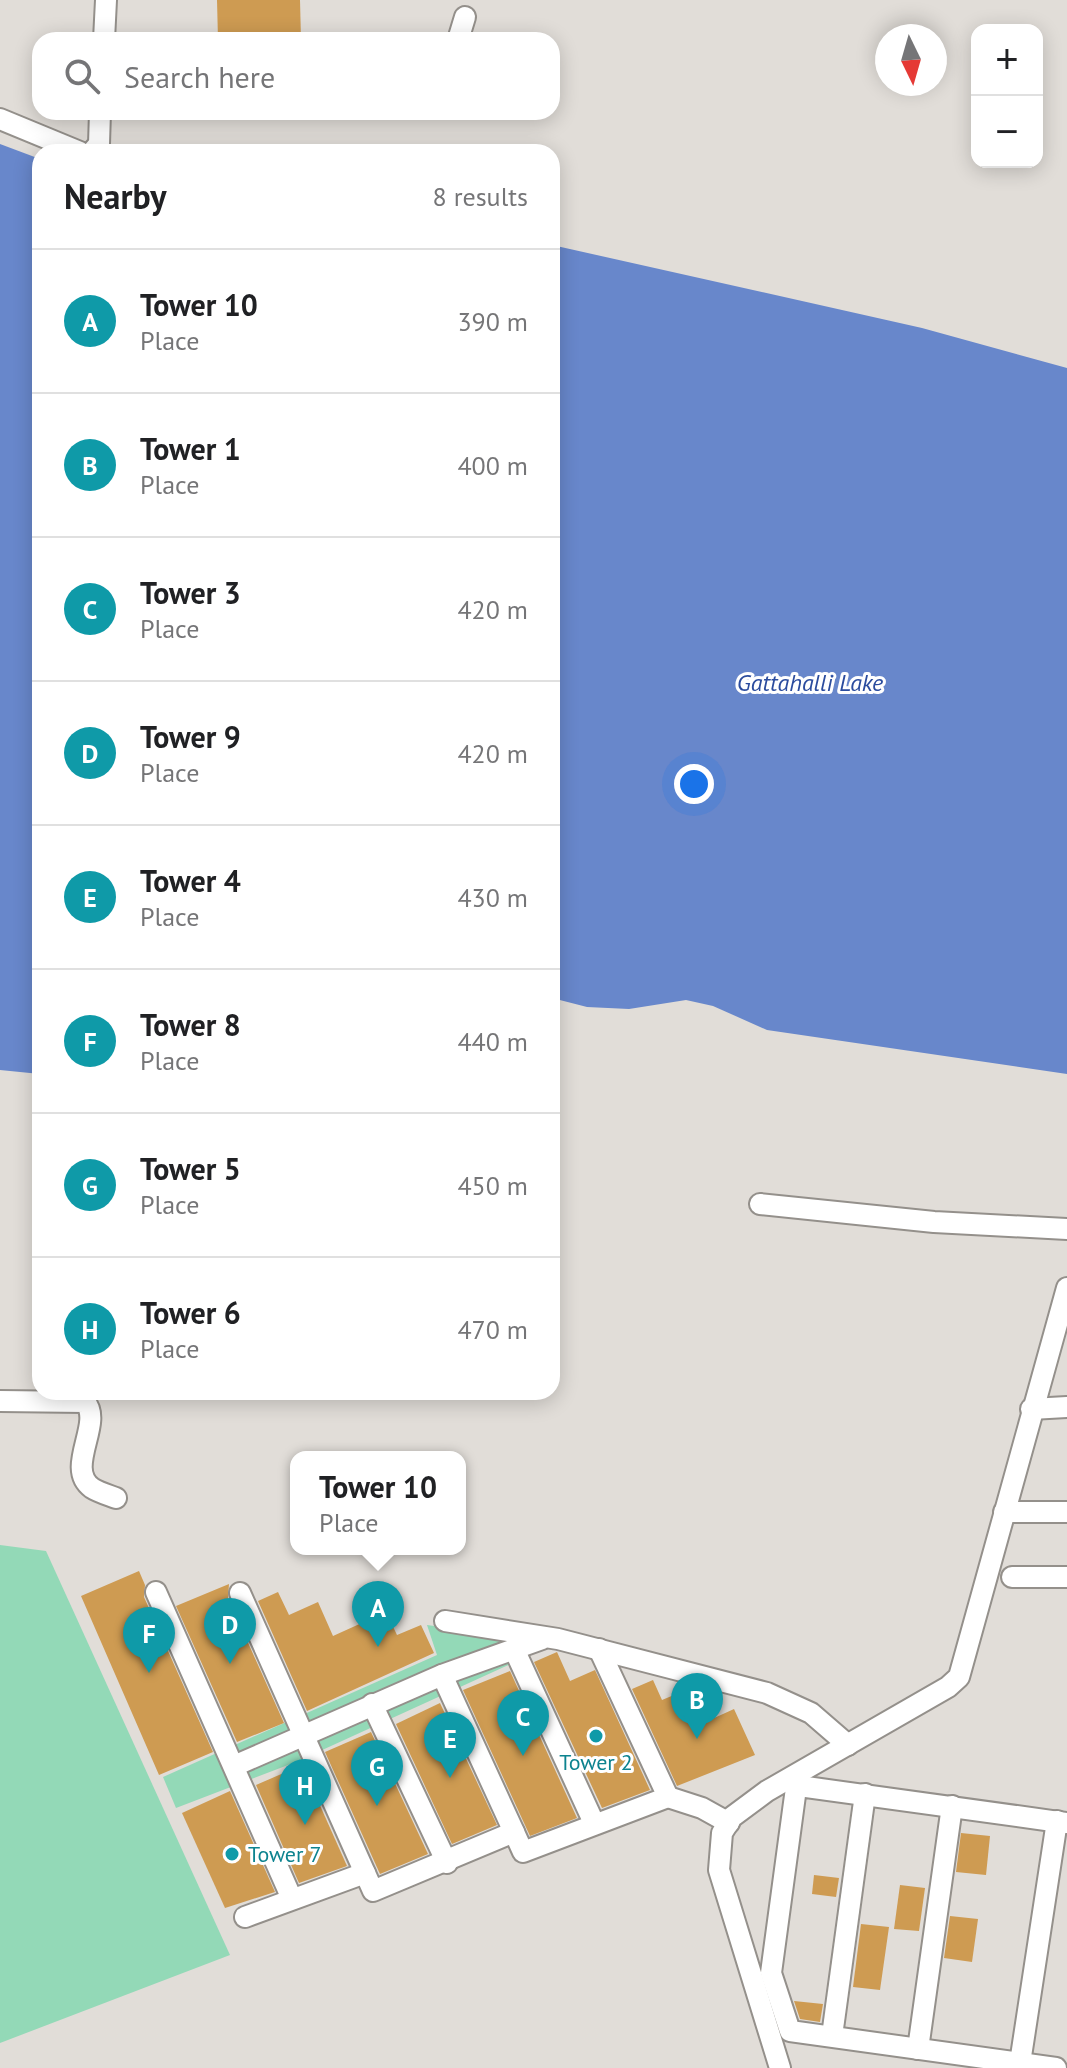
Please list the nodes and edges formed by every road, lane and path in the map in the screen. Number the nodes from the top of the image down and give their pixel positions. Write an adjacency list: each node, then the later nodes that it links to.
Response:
1 (106, 0): 3 (street)
2 (465, 17): 4 (street)
3 (104, 32)
4 (460, 32)
5 (0, 119): 7 (street)
6 (100, 120): 8 (street)
7 (61, 144)
8 (99, 144)
9 (760, 1204): 10 (street)
10 (1067, 1229)
11 (1067, 1288): 14 (street)
12 (0, 1401): 15 (street)
13 (1067, 1407): 14 (street)
14 (1031, 1409): 16 (street)
15 (116, 1498)
16 (1004, 1512): 17 (street); 29 (street)
17 (1067, 1512)
18 (1012, 1577): 19 (street)
19 (1067, 1577)
20 (156, 1592): 30 (street)
21 (240, 1593): 28 (street)
22 (445, 1621): 23 (street)
23 (546, 1638): 24 (street); 25 (street)
24 (514, 1649): 26 (street); 36 (street)
25 (599, 1649): 29 (street); 32 (street)
26 (442, 1675): 27 (street); 37 (street)
27 (372, 1704): 28 (street); 38 (street)
28 (304, 1734): 30 (street); 39 (street)
29 (848, 1745): 34 (street)
30 (234, 1766): 40 (street)
31 (865, 1794): 33 (street); 42 (street); 42 (street)
32 (668, 1797): 34 (street); 36 (street)
33 (952, 1806): 35 (street); 43 (street)
34 (721, 1818): 45 (street)
35 (1062, 1822): 44 (street)
36 (594, 1823): 37 (street)
37 (514, 1832): 38 (street)
38 (447, 1863): 39 (street)
39 (365, 1873): 40 (street)
40 (292, 1899): 41 (street)
41 (245, 1917)
42 (832, 2036): 43 (street)
43 (918, 2049): 44 (street)
44 (1020, 2063): 46 (street)
45 (780, 2068)
46 (1056, 2068)

